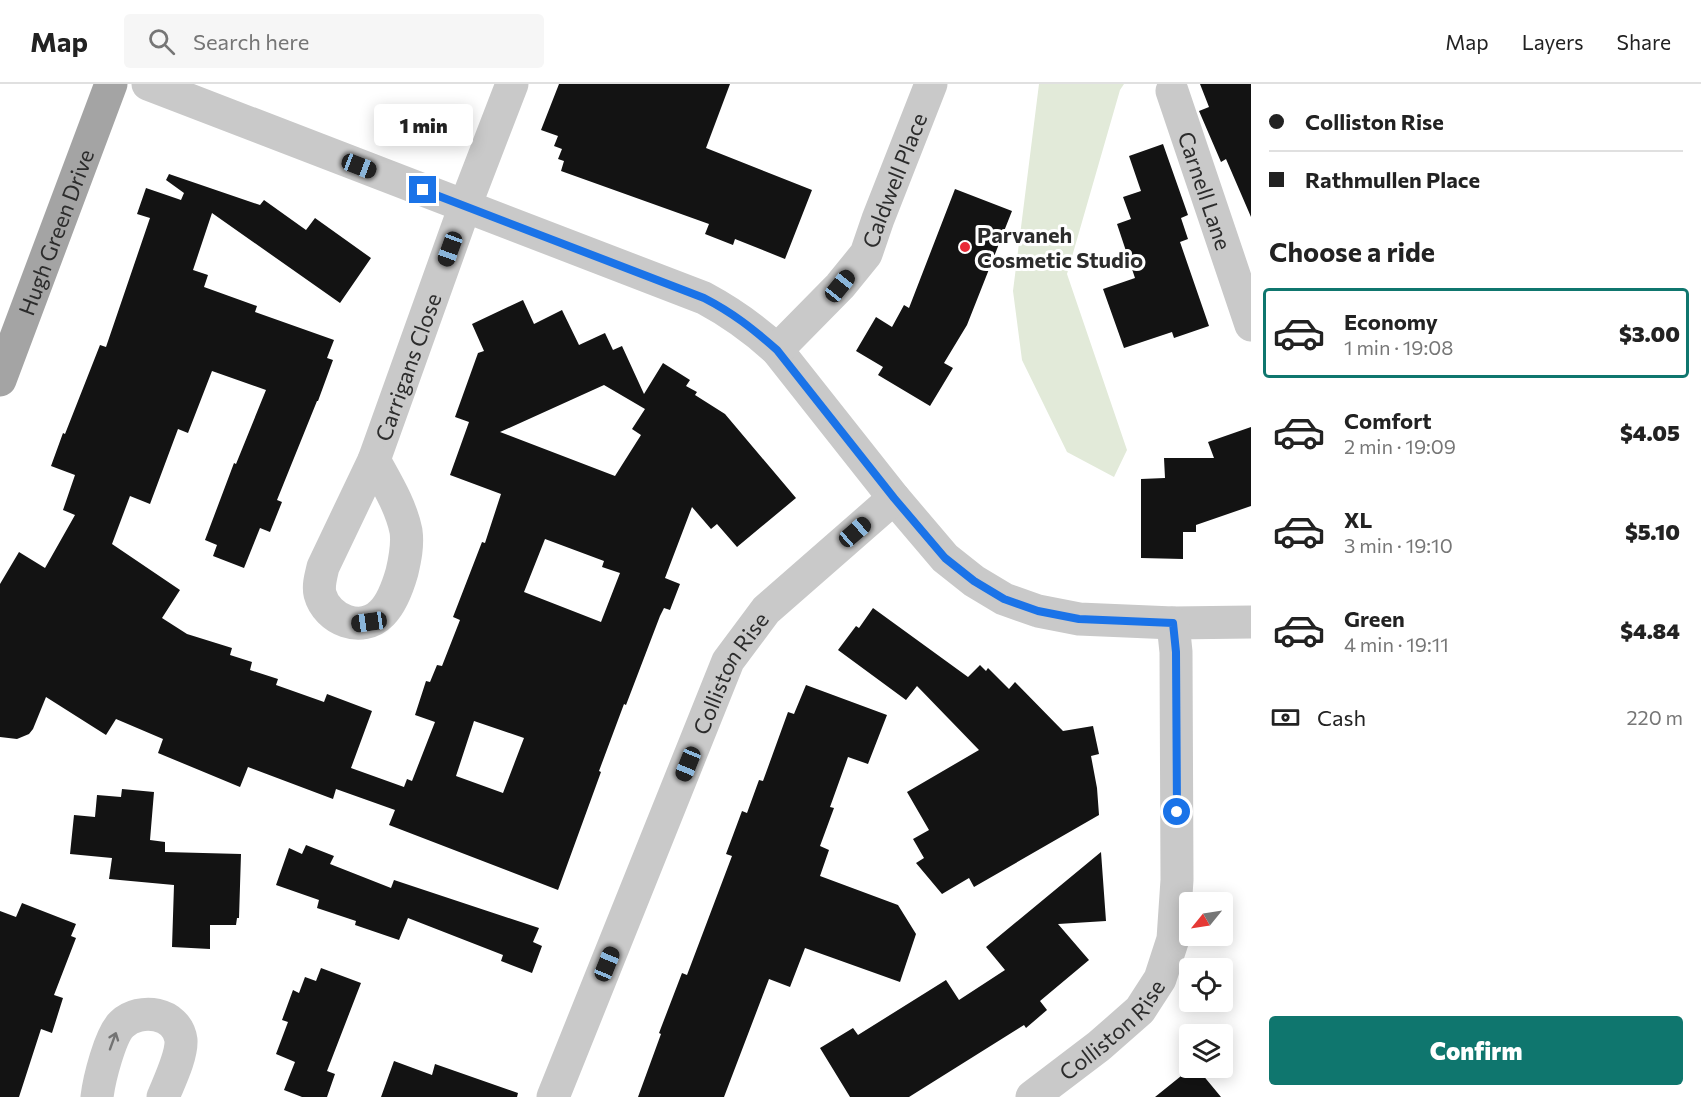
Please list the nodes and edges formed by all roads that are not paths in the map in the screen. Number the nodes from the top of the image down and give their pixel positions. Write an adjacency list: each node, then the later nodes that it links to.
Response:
1 (111, 84): 9 (main road, Hugh Green Drive)
2 (148, 84): 6 (street)
3 (512, 84): 6 (street, Carrigans Close)
4 (931, 84): 8 (street, Caldwell Place)
5 (1172, 91): 7 (street, Carnell Lane)
6 (465, 206): 8 (street); 10 (street, Carrigans Close)
7 (1251, 324)
8 (777, 350): 11 (street)
9 (0, 380)
10 (374, 460)
11 (894, 498): 13 (street); 16 (street, Colliston Rise)
12 (1251, 622): 13 (street)
13 (1173, 623): 17 (street, Colliston Rise)
14 (97, 1097): 15 (street, one-way to 15)
15 (163, 1097)
16 (553, 1097)
17 (1032, 1097)

